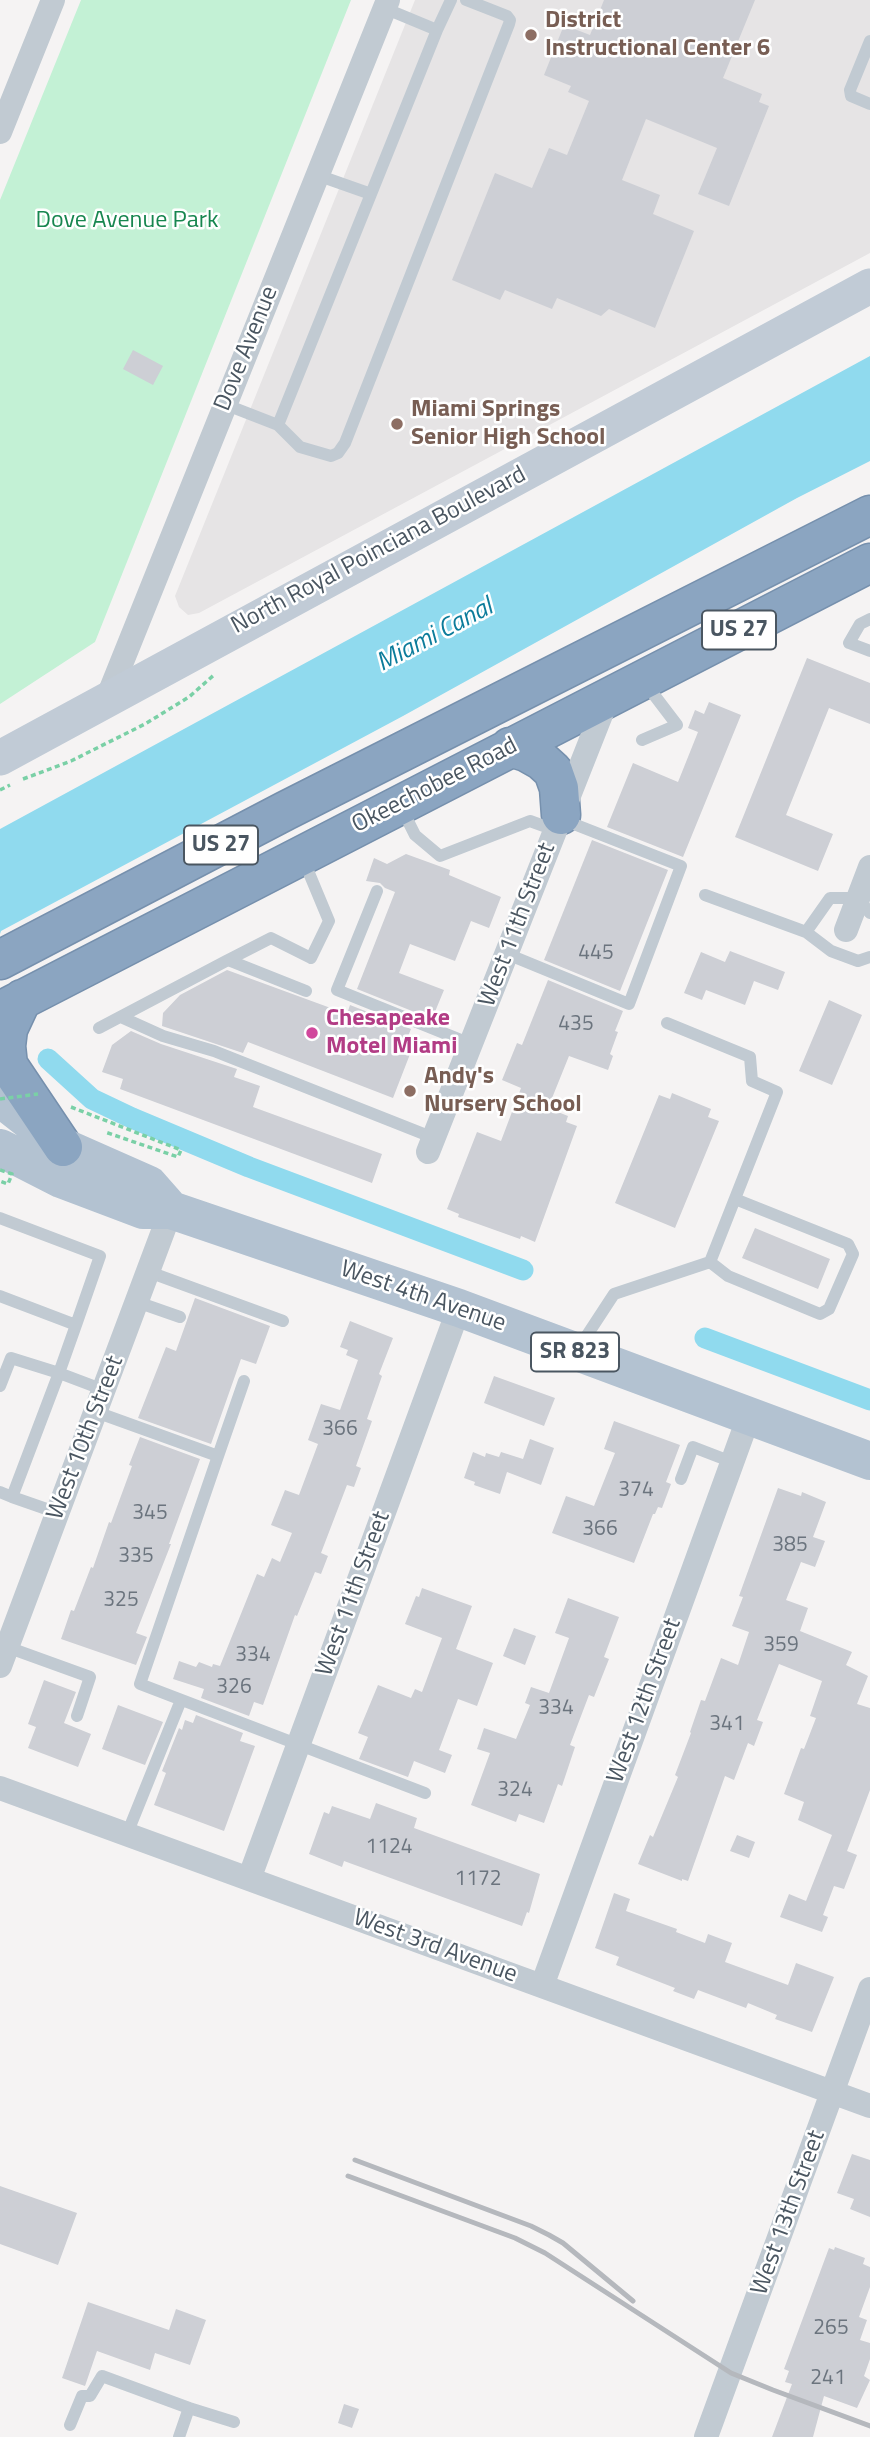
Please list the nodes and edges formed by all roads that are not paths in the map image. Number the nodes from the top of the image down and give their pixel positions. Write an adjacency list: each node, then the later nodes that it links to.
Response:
1 (54, 0): 8 (street)
2 (451, 0): 5 (lane)
3 (466, 0): 13 (lane)
4 (386, 4): 5 (lane); 9 (street, Dove Avenue)
5 (437, 30): 10 (lane)
6 (870, 41): 7 (lane)
7 (870, 104)
8 (0, 132)
9 (317, 175): 10 (lane); 12 (street, Dove Avenue)
10 (371, 194): 13 (lane)
11 (870, 286): 21 (street, North Royal Poinciana Boulevard)
12 (224, 404): 13 (lane); 21 (street, Dove Avenue)
13 (278, 425)
14 (870, 516): 17 (highway, Okeechobee Road / US 27)
15 (870, 563): 19 (highway, Okeechobee Road / US 27)
16 (870, 619): 18 (lane)
17 (662, 621): 20 (highway); 36 (highway, Okeechobee Road / US 27)
18 (870, 651)
19 (643, 680): 20 (highway, Okeechobee Road / US 27); 22 (lane)
20 (608, 697): 23 (highway, Okeechobee Road / US 27); 26 (street, West 11th Street)
21 (107, 699): 24 (street, North Royal Poinciana Boulevard)
22 (642, 740)
23 (510, 747): 25 (highway, Okeechobee Road / US 27); 26 (highway)
24 (0, 758)
25 (399, 804): 26 (lane); 27 (highway, Okeechobee Road / US 27)
26 (559, 821): 34 (street, West 11th Street); 34 (lane)
27 (301, 854): 37 (lane); 39 (highway, Okeechobee Road / US 27)
28 (870, 867): 31 (street)
29 (377, 891): 43 (lane)
30 (705, 895): 33 (lane)
31 (864, 906): 32 (street); 33 (lane)
32 (846, 930)
33 (806, 932): 35 (lane)
34 (507, 954): 43 (street, West 11th Street)
35 (870, 957)
36 (0, 960)
37 (229, 960): 38 (lane); 40 (lane)
38 (306, 991)
39 (11, 1005): 46 (highway)
40 (121, 1017): 42 (lane); 45 (lane)
41 (667, 1023): 48 (lane)
42 (99, 1028)
43 (471, 1044): 45 (street, West 11th Street)
44 (0, 1099): 46 (main road, West 4th Avenue / SR 823)
45 (431, 1145)
46 (63, 1147): 49 (main road, West 4th Avenue / SR 823)
47 (0, 1148): 49 (main road, West 4th Avenue / SR 823)
48 (735, 1199): 51 (lane); 51 (lane)
49 (171, 1210): 52 (street, West 10th Street); 55 (main road, West 4th Avenue / SR 823)
50 (0, 1218): 58 (lane)
51 (710, 1262): 59 (lane)
52 (149, 1272): 54 (street, West 10th Street); 57 (lane)
53 (0, 1296): 58 (lane)
54 (138, 1302): 56 (lane); 64 (street, West 10th Street)
55 (459, 1308): 59 (main road, West 4th Avenue / SR 823); 75 (street, West 11th Street)
56 (180, 1317)
57 (283, 1321)
58 (76, 1325): 61 (lane)
59 (576, 1352): 65 (main road, West 4th Avenue / SR 823)
60 (5, 1356): 61 (lane); 63 (lane)
61 (60, 1373): 64 (lane); 70 (lane)
62 (244, 1381): 66 (lane)
63 (0, 1386)
64 (100, 1401): 66 (lane); 71 (street, West 10th Street)
65 (749, 1416): 67 (main road, West 4th Avenue / SR 823); 68 (street, West 12th Street)
66 (218, 1456): 73 (lane)
67 (870, 1461)
68 (732, 1462): 69 (lane); 80 (street, West 12th Street)
69 (681, 1479)
70 (6, 1495): 71 (lane)
71 (58, 1513): 72 (street, West 10th Street)
72 (5, 1644): 74 (lane)
73 (181, 1700): 75 (lane); 78 (lane)
74 (77, 1716)
75 (298, 1746): 77 (lane); 79 (street, West 11th Street)
76 (0, 1788): 78 (street, West 3rd Avenue)
77 (425, 1793)
78 (127, 1834): 79 (street, West 3rd Avenue)
79 (248, 1879): 80 (street, West 3rd Avenue)
80 (542, 1986): 82 (street, West 3rd Avenue)
81 (870, 1989): 82 (street, West 13th Street)
82 (833, 2093): 83 (street, West 3rd Avenue); 88 (street, West 13th Street)
83 (870, 2106)
84 (189, 2408): 85 (lane); 86 (lane); 87 (lane)
85 (234, 2422)
86 (71, 2424)
87 (179, 2437)
88 (706, 2437)

